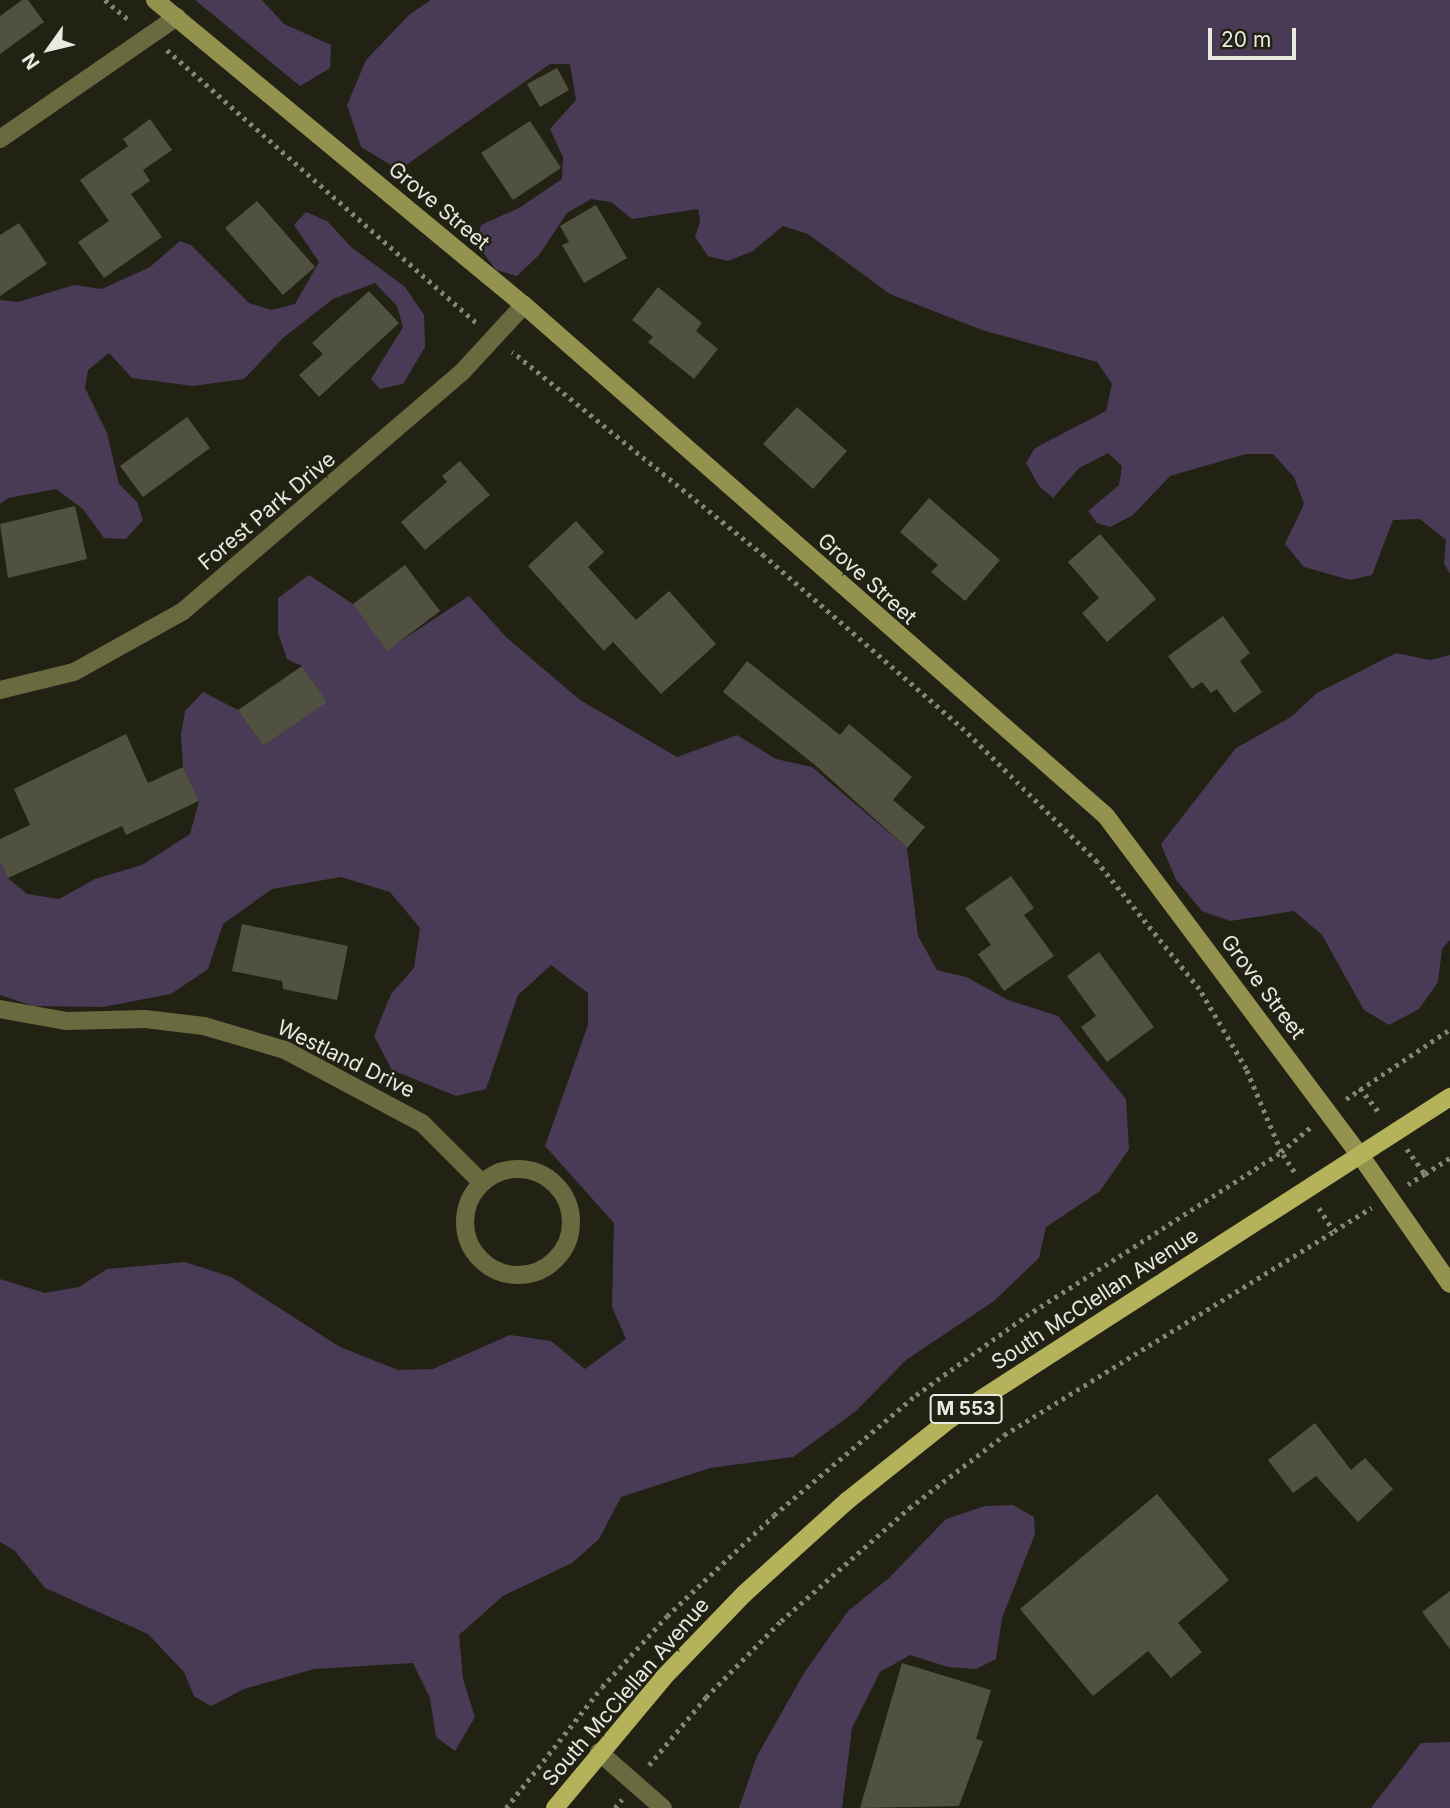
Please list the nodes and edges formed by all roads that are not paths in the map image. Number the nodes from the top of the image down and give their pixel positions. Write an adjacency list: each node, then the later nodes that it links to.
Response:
1 (155, 0): 2 (main road, Grove Street)
2 (177, 17): 3 (street); 4 (main road, Grove Street)
3 (0, 139)
4 (524, 305): 5 (street, Forest Park Drive); 8 (main road, Grove Street)
5 (0, 690)
6 (0, 1009): 9 (street, Westland Drive)
7 (1450, 1097): 8 (main road, South McClellan Avenue / M 553)
8 (1360, 1155): 10 (main road, Grove Street); 11 (main road, South McClellan Avenue / M 553)
9 (481, 1182): 9 (street)
10 (1450, 1284)
11 (600, 1752): 12 (main road, South McClellan Avenue / M 553); 13 (street)
12 (555, 1808)
13 (663, 1808)

